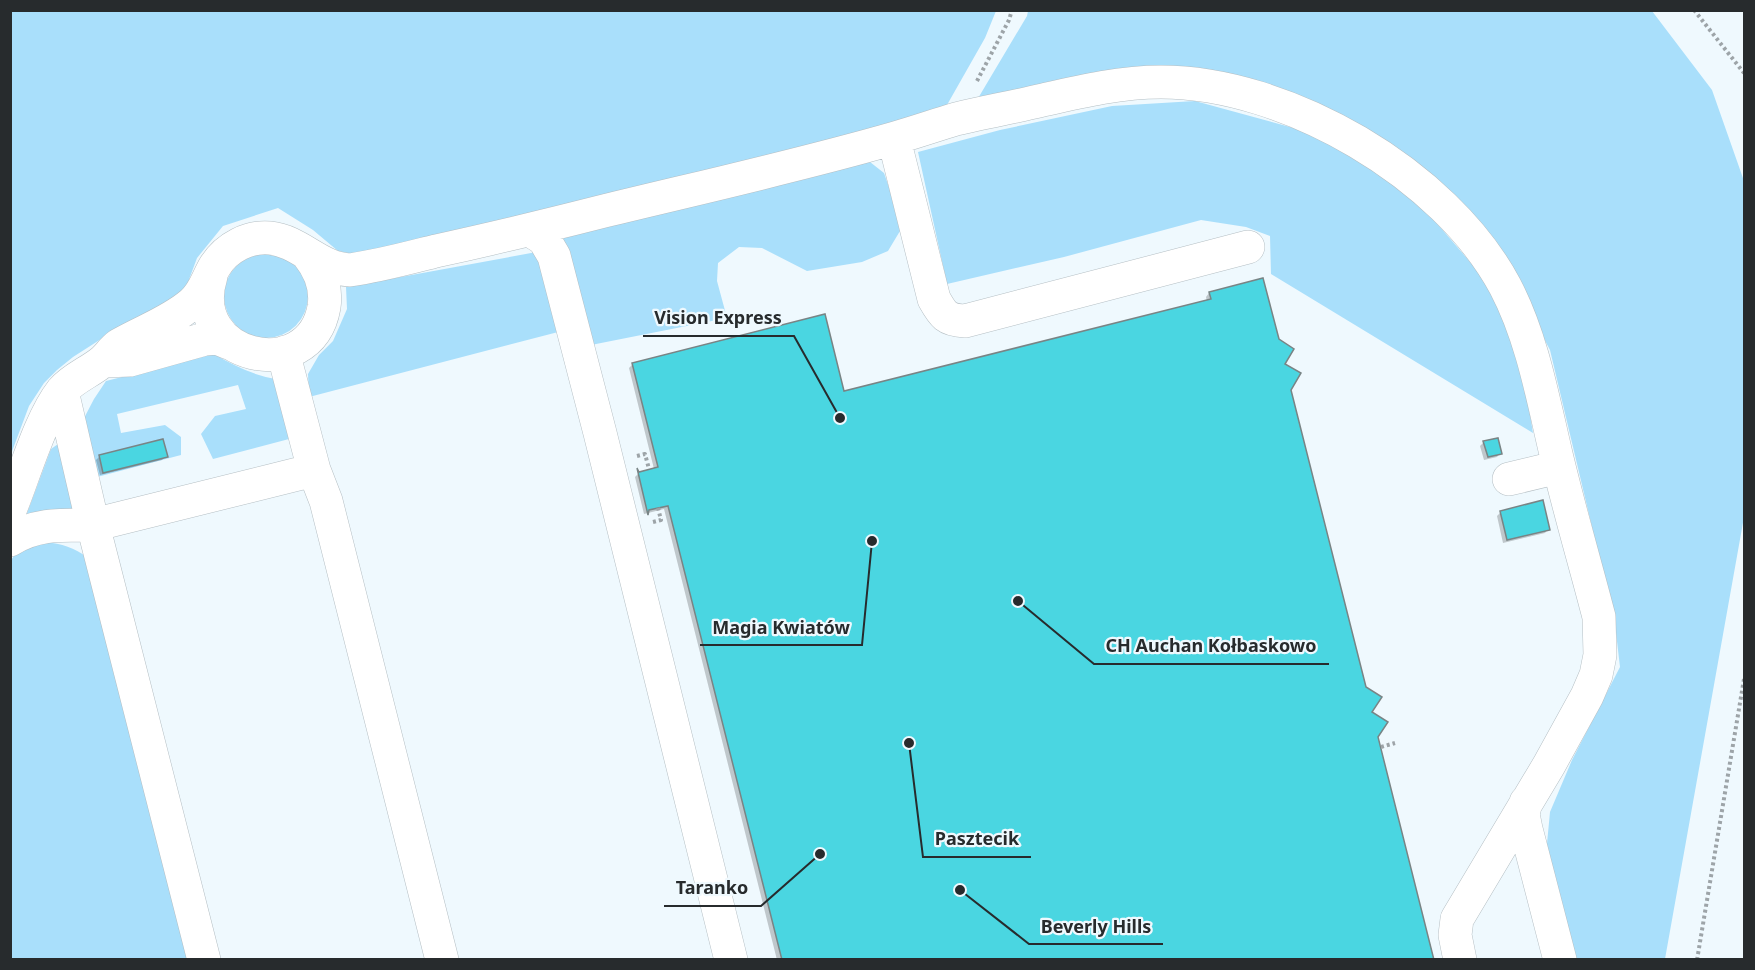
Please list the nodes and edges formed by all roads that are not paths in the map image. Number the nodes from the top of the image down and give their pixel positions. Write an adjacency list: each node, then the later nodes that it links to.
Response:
1 (894, 139): 2 (lane); 3 (lane); 10 (lane)
2 (530, 230): 4 (lane); 19 (lane)
3 (1248, 247)
4 (308, 255): 5 (lane); 7 (lane)
5 (211, 276): 6 (lane); 8 (lane)
6 (229, 343): 7 (lane); 8 (lane)
7 (285, 352): 11 (lane)
8 (104, 361): 9 (lane)
9 (62, 392): 13 (lane); 14 (lane)
10 (1559, 466): 12 (lane); 16 (lane)
11 (315, 470): 14 (lane); 18 (lane)
12 (1509, 479)
13 (10, 510)
14 (93, 525): 15 (lane); 17 (lane)
15 (10, 540)
16 (1526, 802): 20 (lane); 21 (lane)
17 (204, 960)
18 (442, 960)
19 (731, 960)
20 (1460, 960)
21 (1560, 960)

